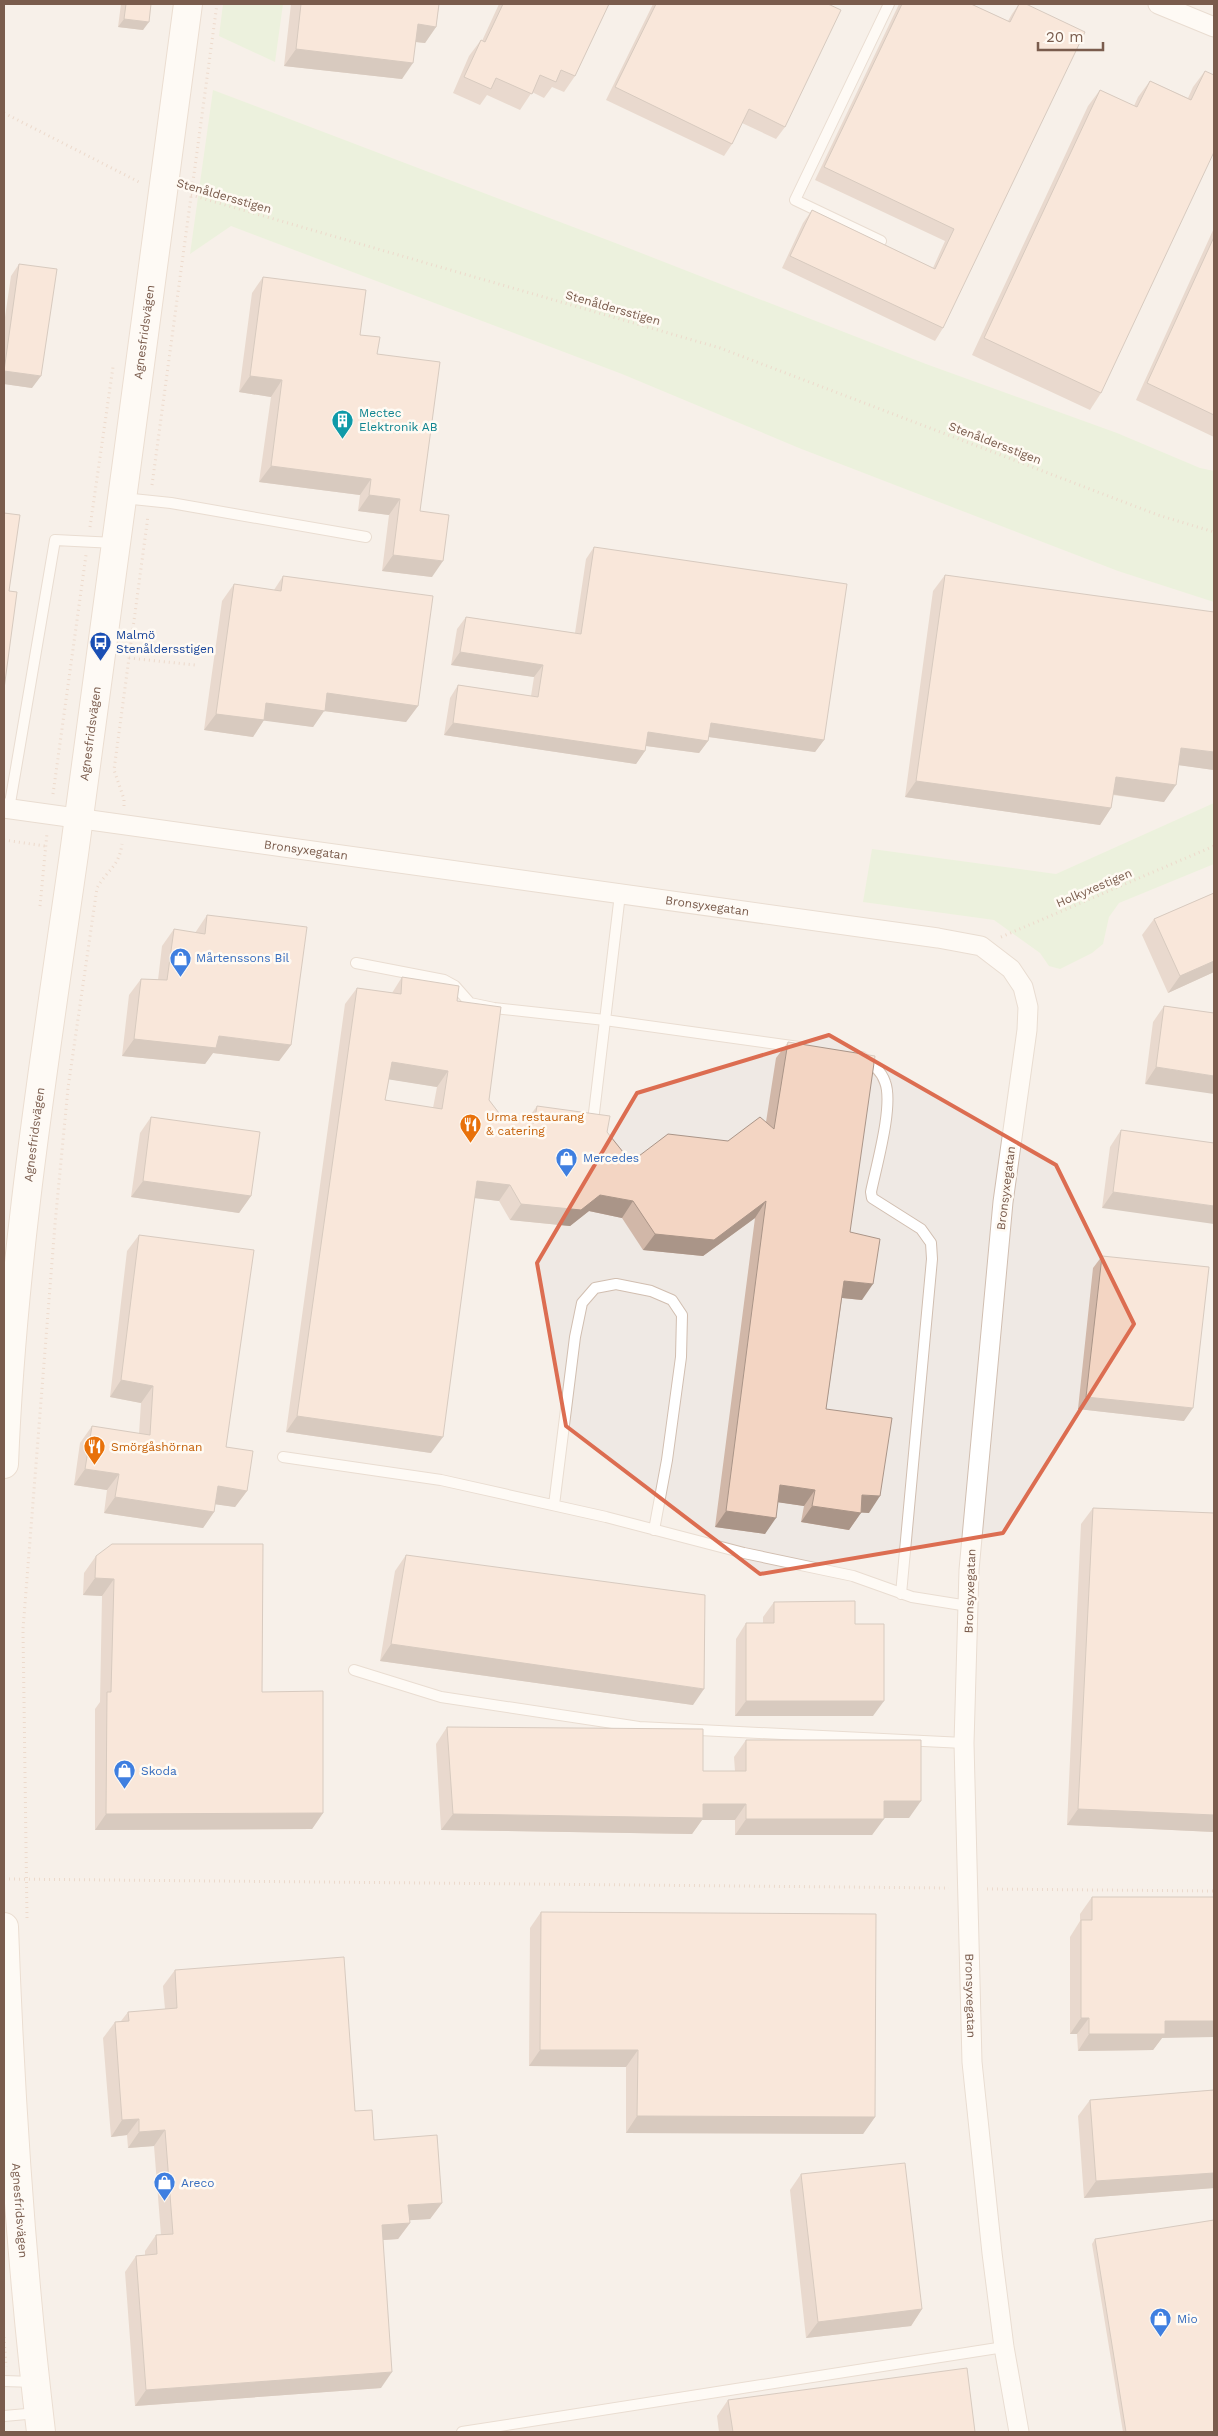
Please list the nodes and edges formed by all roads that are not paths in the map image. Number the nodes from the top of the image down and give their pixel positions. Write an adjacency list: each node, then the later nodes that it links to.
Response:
1 (188, 4): 6 (main road, Agnesfridsvägen)
2 (889, 4): 5 (lane)
3 (1158, 4): 4 (street)
4 (1214, 27)
5 (881, 241)
6 (122, 498): 7 (lane); 8 (main road, Agnesfridsvägen)
7 (366, 537)
8 (116, 543): 9 (lane); 10 (main road, Agnesfridsvägen)
9 (6, 809): 10 (street, Bronsyxegatan)
10 (78, 820): 11 (street, Bronsyxegatan); 17 (main road, Agnesfridsvägen)
11 (620, 894): 13 (lane); 23 (street, Bronsyxegatan)
12 (356, 963): 13 (lane)
13 (605, 1020): 14 (lane); 16 (lane)
14 (810, 1049)
15 (854, 1056): 22 (lane)
16 (594, 1113)
17 (8, 1338): 19 (main road, Agnesfridsvägen)
18 (282, 1457): 20 (lane)
19 (4, 1464)
20 (554, 1506): 21 (lane); 21 (lane)
21 (654, 1530): 22 (lane)
22 (901, 1594): 23 (lane)
23 (968, 1606): 25 (street, Bronsyxegatan)
24 (354, 1670): 25 (lane)
25 (964, 1743): 27 (street, Bronsyxegatan)
26 (16, 1927): 29 (main road, Agnesfridsvägen)
27 (1004, 2347): 32 (lane); 33 (street, Bronsyxegatan)
28 (4, 2381): 29 (lane)
29 (35, 2382): 31 (main road, Agnesfridsvägen)
30 (4, 2416): 31 (lane)
31 (40, 2423)
32 (462, 2432)
33 (1019, 2432)

